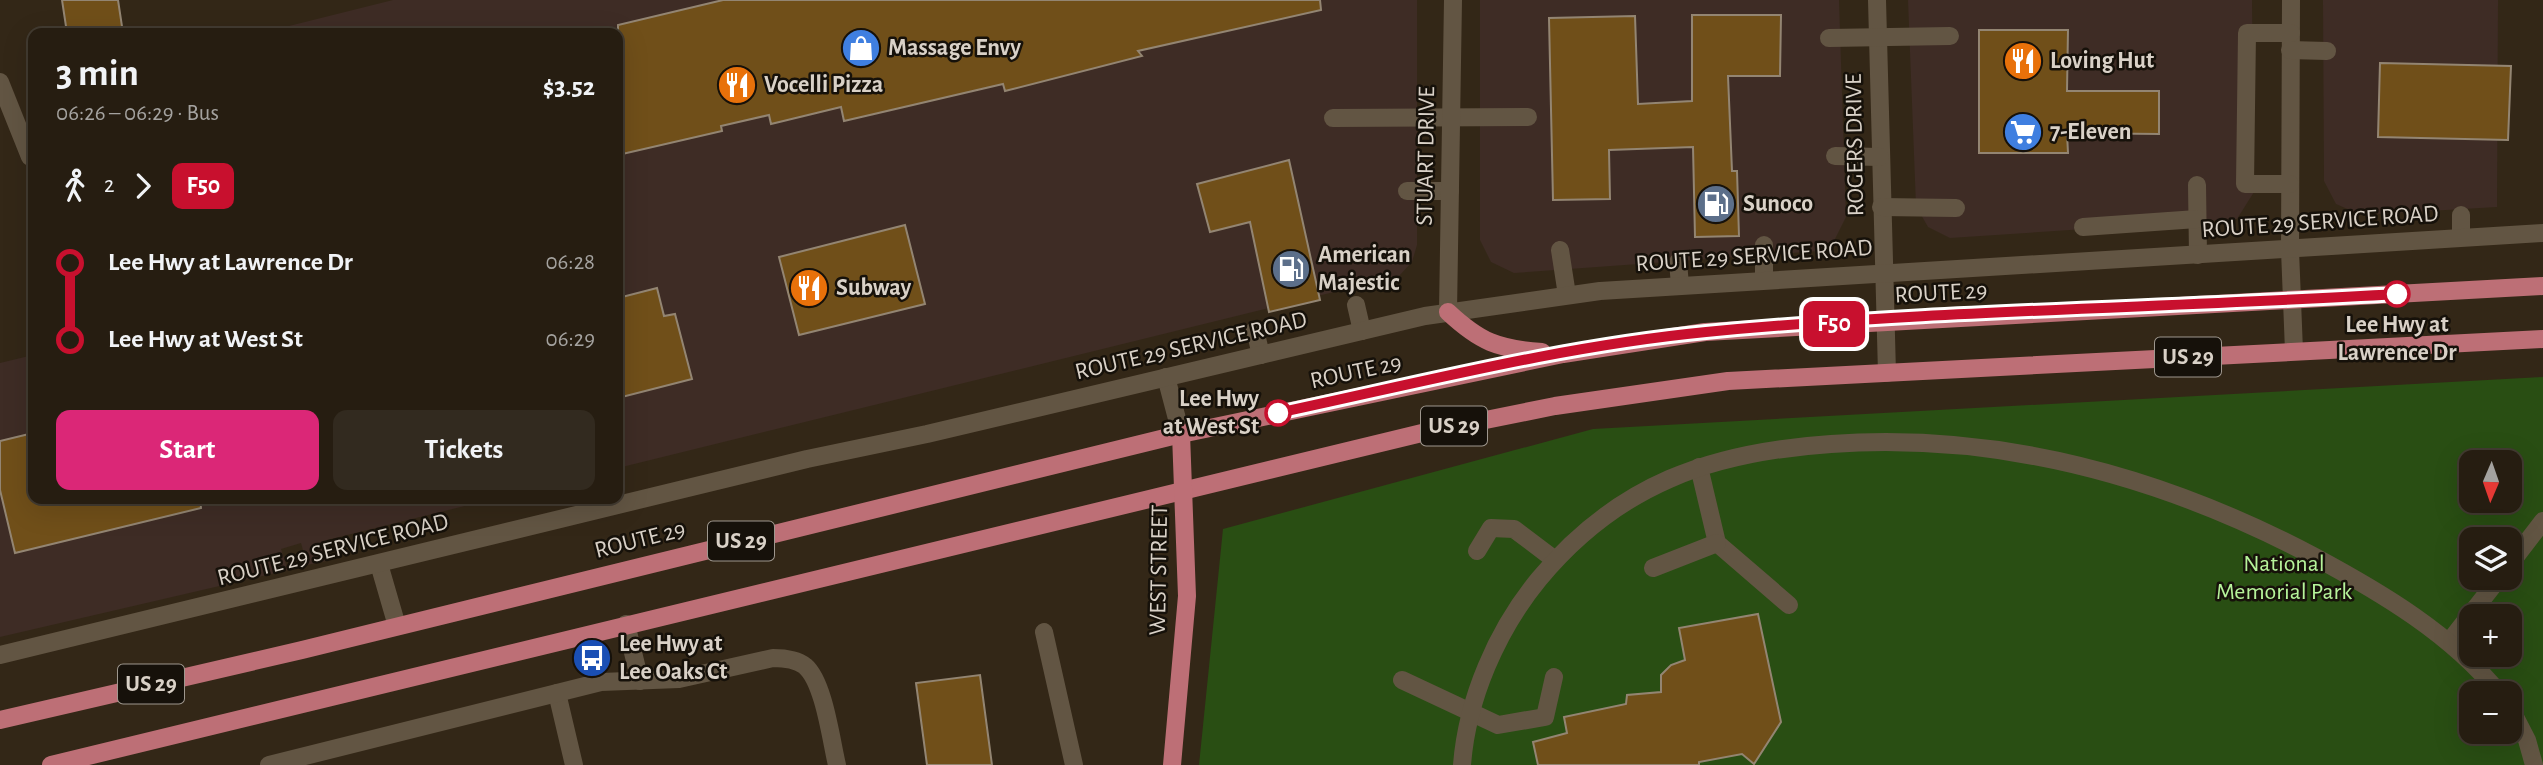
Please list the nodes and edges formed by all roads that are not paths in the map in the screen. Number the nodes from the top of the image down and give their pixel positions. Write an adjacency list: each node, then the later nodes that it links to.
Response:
1 (1452, 0): 10 (street, STUART DRIVE)
2 (1877, 0): 6 (street, ROGERS DRIVE)
3 (2291, 0): 7 (street)
4 (1951, 36): 6 (street)
5 (1829, 38): 6 (street)
6 (1877, 39): 15 (street, ROGERS DRIVE)
7 (2290, 42): 8 (street); 16 (street); 16 (street)
8 (2327, 51)
9 (0, 82): 13 (street)
10 (1451, 116): 11 (street); 12 (street); 19 (street, STUART DRIVE)
11 (1528, 117)
12 (1333, 118)
13 (28, 152)
14 (1835, 156): 15 (street)
15 (1880, 158): 20 (street, ROGERS DRIVE)
16 (2290, 184): 29 (street)
17 (2197, 185): 23 (street)
18 (1408, 191): 19 (street)
19 (1450, 191): 39 (street, STUART DRIVE)
20 (1881, 207): 21 (street); 32 (street, ROGERS DRIVE)
21 (1956, 208)
22 (2461, 215): 26 (street)
23 (2197, 219): 24 (street); 30 (street)
24 (2083, 227)
25 (2543, 233): 26 (street, ROUTE 29 SERVICE ROAD)
26 (2462, 237): 29 (street, ROUTE 29 SERVICE ROAD)
27 (1764, 245): 33 (street)
28 (1560, 250): 36 (street)
29 (2290, 250): 30 (street, ROUTE 29 SERVICE ROAD); 37 (street)
30 (2198, 255): 32 (street, ROUTE 29 SERVICE ROAD)
31 (1678, 262): 34 (street)
32 (1883, 273): 33 (street, ROUTE 29 SERVICE ROAD); 40 (street, ROGERS DRIVE)
33 (1764, 280): 34 (street, ROUTE 29 SERVICE ROAD)
34 (1680, 285): 36 (street, ROUTE 29 SERVICE ROAD)
35 (2543, 286): 37 (main road, ROUTE 29 / US 29)
36 (1567, 296): 39 (street, ROUTE 29 SERVICE ROAD)
37 (2291, 301): 40 (main road, ROUTE 29 / US 29); 44 (street)
38 (1356, 305): 42 (street)
39 (1448, 312): 42 (street, ROUTE 29 SERVICE ROAD); 45 (main road)
40 (1884, 320): 45 (main road, ROUTE 29 / US 29); 47 (street, ROGERS DRIVE)
41 (1255, 330): 46 (street)
42 (1362, 331): 46 (street, ROUTE 29 SERVICE ROAD)
43 (2543, 339): 44 (main road, US 29)
44 (2294, 351): 47 (main road, US 29)
45 (1563, 354): 49 (main road, ROUTE 29 / US 29)
46 (1261, 355): 48 (street, ROUTE 29 SERVICE ROAD)
47 (1886, 373): 51 (main road, US 29)
48 (1166, 377): 49 (street, WEST STREET); 52 (street, ROUTE 29 SERVICE ROAD)
49 (1181, 433): 51 (main road, WEST STREET); 64 (main road, ROUTE 29 / US 29)
50 (1699, 467): 55 (street); 58 (street); 66 (street)
51 (1184, 490): 63 (main road, US 29); 81 (main road, WEST STREET)
52 (623, 499)
53 (595, 505): 59 (street, ROUTE 29 SERVICE ROAD)
54 (2543, 521): 56 (street)
55 (1717, 543): 60 (street); 62 (street)
56 (2522, 548)
57 (1477, 551): 58 (street)
58 (1555, 561): 73 (street)
59 (379, 564): 64 (street); 67 (street, ROUTE 29 SERVICE ROAD)
60 (1653, 568)
61 (2490, 590): 66 (street)
62 (1789, 605)
63 (626, 624): 70 (street); 76 (main road, US 29)
64 (397, 626): 74 (main road, ROUTE 29 / US 29)
65 (1044, 632): 80 (street)
66 (2449, 642): 71 (street)
67 (0, 655)
68 (1554, 677): 73 (street)
69 (1402, 680): 73 (street)
70 (640, 681): 72 (street); 79 (street)
71 (2487, 681)
72 (556, 693): 77 (street); 78 (street)
73 (1472, 712): 82 (street)
74 (0, 720)
75 (2522, 730): 83 (street)
76 (51, 765)
77 (269, 765)
78 (574, 765)
79 (837, 765)
80 (1074, 765)
81 (1172, 765)
82 (1462, 765)
83 (2534, 765)

